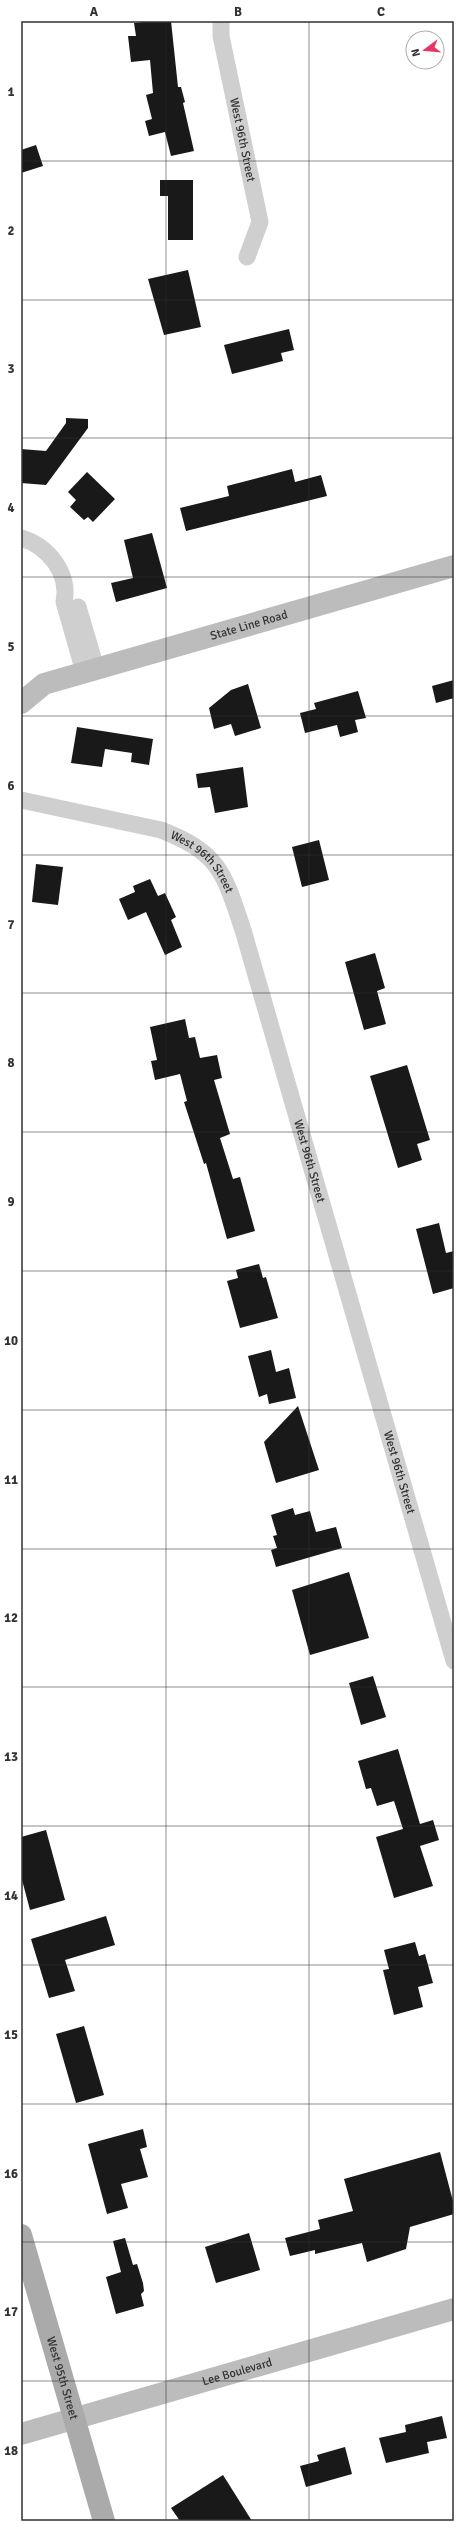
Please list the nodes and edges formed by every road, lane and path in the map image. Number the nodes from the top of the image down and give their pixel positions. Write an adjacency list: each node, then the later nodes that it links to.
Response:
1 (221, 21): 2 (street, West 96th Street)
2 (247, 257)
3 (21, 538): 5 (street)
4 (454, 566): 5 (main road, State Line Road)
5 (90, 670): 7 (main road, State Line Road)
6 (21, 681): 7 (main road, State Line Road)
7 (44, 684): 8 (main road, State Line Road)
8 (21, 703)
9 (21, 800): 10 (street, West 96th Street)
10 (454, 1661)
11 (21, 2236): 13 (main road, West 95th Street)
12 (454, 2308): 13 (main road, Lee Boulevard)
13 (75, 2419): 14 (main road, Lee Boulevard); 15 (main road, West 95th Street)
14 (21, 2434)
15 (104, 2521)

